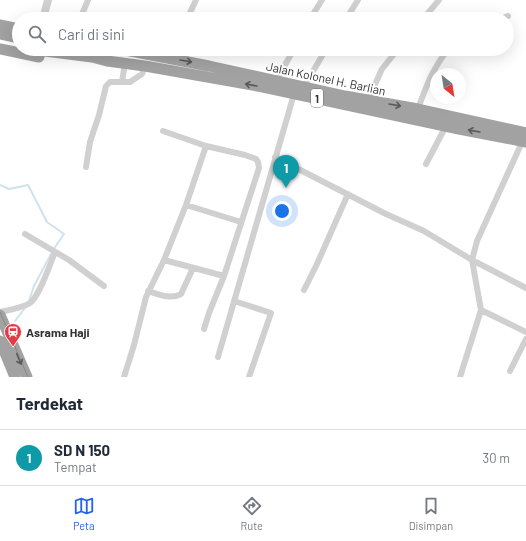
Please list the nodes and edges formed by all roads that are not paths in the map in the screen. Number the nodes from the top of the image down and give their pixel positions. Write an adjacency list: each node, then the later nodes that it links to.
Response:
1 (48, 0): 7 (street)
2 (88, 0): 8 (street)
3 (196, 0): 9 (street)
4 (322, 0): 10 (street)
5 (358, 0): 11 (street)
6 (439, 0): 12 (street)
7 (44, 12)
8 (83, 12)
9 (190, 12)
10 (314, 12)
11 (350, 12)
12 (429, 12)
13 (0, 25): 14 (highway)
14 (12, 28)
15 (0, 34): 16 (highway)
16 (12, 37)
17 (0, 43): 18 (highway)
18 (12, 46)
19 (0, 49): 20 (highway, 1)
20 (12, 51)
21 (38, 56): 28 (highway, 1)
22 (84, 56): 28 (highway, 1)
23 (177, 56): 31 (highway, Jalan Kolonel H. Barlian / 1, one-way to 31)
24 (290, 56): 31 (street)
25 (322, 56): 33 (street)
26 (392, 56): 35 (street)
27 (444, 56): 36 (street)
28 (106, 61): 29 (highway, Jalan Kolonel H. Barlian / 1)
29 (125, 63): 30 (highway, Jalan Kolonel H. Barlian / 1); 32 (street)
30 (145, 66): 32 (street); 34 (highway, Jalan Kolonel H. Barlian / 1, one-way to 30)
31 (276, 81): 33 (highway, Jalan Kolonel H. Barlian / 1)
32 (122, 82): 44 (street)
33 (304, 87): 35 (highway, Jalan Kolonel H. Barlian / 1)
34 (294, 94): 37 (highway, Jalan Kolonel H. Barlian / 1); 42 (street)
35 (368, 100): 36 (highway, Jalan Kolonel H. Barlian / 1, one-way to 36)
36 (418, 109): 39 (highway, Jalan Kolonel H. Barlian / 1)
37 (446, 126): 39 (highway, Jalan Kolonel H. Barlian / 1, one-way to 37); 43 (street)
38 (163, 131): 41 (street)
39 (498, 131): 40 (highway, Jalan Kolonel H. Barlian / 1)
40 (525, 137): 51 (street)
41 (206, 146): 46 (street); 47 (street)
42 (275, 157): 45 (street); 58 (street)
43 (426, 164)
44 (86, 167)
45 (348, 194): 51 (street); 56 (street)
46 (186, 205): 47 (street); 50 (street)
47 (241, 222): 53 (street)
48 (25, 234): 49 (street)
49 (54, 251): 54 (street); 60 (street)
50 (164, 260): 52 (street); 57 (street)
51 (472, 260): 55 (street); 59 (street)
52 (193, 268): 53 (street); 57 (street)
53 (224, 276): 61 (street)
54 (104, 286)
55 (526, 288)
56 (304, 290)
57 (148, 291): 69 (street)
58 (234, 302): 65 (street); 70 (street)
59 (482, 310): 62 (street); 71 (street)
60 (0, 314): 68 (highway, one-way to 68)
61 (204, 329)
62 (526, 332)
63 (526, 338): 66 (street)
64 (0, 341): 67 (highway)
65 (218, 357)
66 (510, 371)
67 (15, 377)
68 (27, 377)
69 (124, 377)
70 (249, 377)
71 (460, 377)

